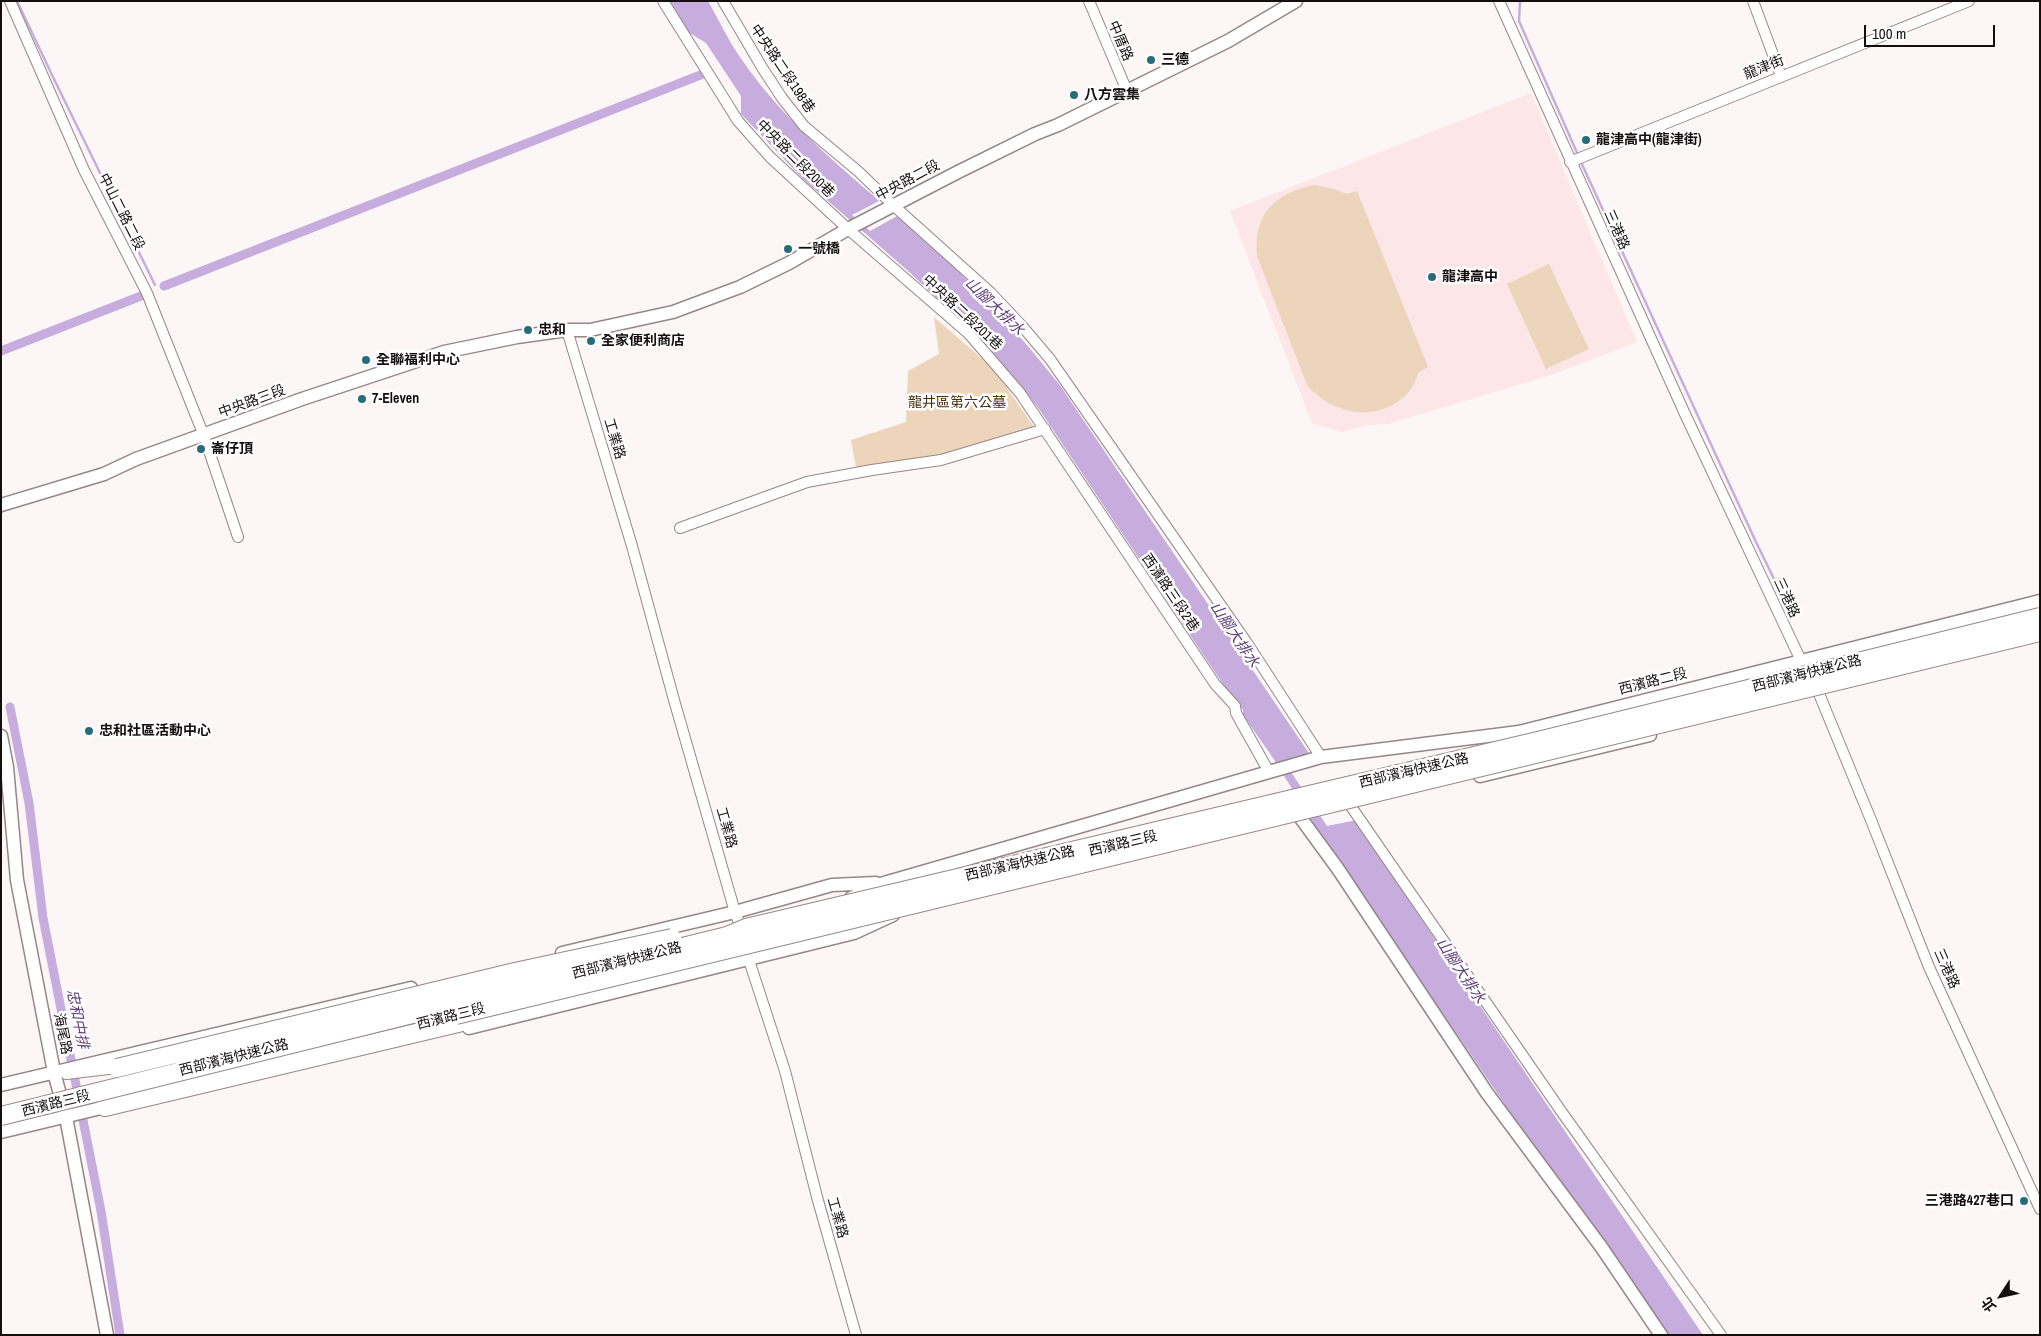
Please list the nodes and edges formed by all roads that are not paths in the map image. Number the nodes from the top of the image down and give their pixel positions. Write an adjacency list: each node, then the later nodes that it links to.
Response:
1 (10, 1): 17 (street, 中山二路二段)
2 (663, 1): 13 (street, 中央路二段200巷)
3 (723, 1): 12 (street, 中央路二段198巷)
4 (1089, 1): 10 (street, 中厝路)
5 (1296, 1): 10 (street, 中央路二段)
6 (1499, 1): 11 (street, 三港路)
7 (1753, 1): 9 (street)
8 (1969, 1): 9 (street, 龍津街)
9 (1781, 76): 11 (street, 龍津街)
10 (1127, 91): 12 (street, 中央路二段)
11 (1570, 162): 25 (street, 三港路)
12 (893, 205): 13 (street, 中央路二段); 28 (street, 中央路二段198巷)
13 (848, 229): 14 (street, 中央路二段); 16 (street, 中央路二段201巷)
14 (568, 330): 15 (street, 中央路二段); 34 (street, 工業路)
15 (517, 337): 17 (street, 中央路三段)
16 (1045, 429): 19 (street); 29 (street, 西濱路三段2巷)
17 (204, 436): 18 (street, 中央路三段); 20 (street, 中山二路二段)
18 (1, 505)
19 (680, 528)
20 (238, 537)
21 (2040, 601): 25 (street, 西濱路二段)
22 (2040, 617): 36 (highway, 西部濱海快速公路, bridge)
23 (2040, 632): 38 (highway, 西部濱海快速公路, bridge)
24 (2040, 639): 26 (street)
25 (1800, 660): 26 (street, 三港路); 28 (street, 西濱路二段)
26 (1819, 690): 30 (street); 51 (street, 三港路)
27 (1, 736): 42 (street, 海尾路)
28 (1321, 758): 29 (street, 西濱路二段)
29 (1269, 772): 32 (street, 西濱路三段)
30 (1350, 805): 31 (street, 西濱路三段); 55 (street)
31 (1300, 817): 33 (street, 西濱路三段); 54 (street)
32 (884, 883): 34 (street, 西濱路三段); 35 (street, 西濱路三段)
33 (903, 911): 35 (street, 西濱路三段); 37 (street, 西濱路三段)
34 (735, 912): 36 (street, 工業路); 40 (street, 西濱路三段)
35 (793, 923): 36 (street, 西濱路三段)
36 (745, 932): 37 (street, 工業路); 39 (highway, bridge); 41 (street, 西濱路三段); 47 (highway, 西部濱海快速公路, bridge)
37 (748, 958): 45 (street, 西濱路三段); 53 (street, 工業路)
38 (675, 963): 45 (highway, bridge); 49 (highway, 西部濱海快速公路, bridge)
39 (117, 1068): 40 (street)
40 (83, 1069): 42 (street, 西濱路三段)
41 (178, 1070): 44 (street, 西濱路三段); 45 (street)
42 (62, 1071): 43 (street, 西濱路三段); 44 (street, 海尾路)
43 (1, 1084)
44 (63, 1096): 46 (street, 西濱路三段); 48 (street, 海尾路)
45 (99, 1109): 48 (street, 西濱路三段)
46 (1, 1112)
47 (1, 1116)
48 (70, 1116): 50 (street, 西濱路三段); 52 (street, 海尾路)
49 (1, 1124)
50 (1, 1132)
51 (2040, 1209)
52 (107, 1335)
53 (856, 1335)
54 (1662, 1335)
55 (1721, 1335)

